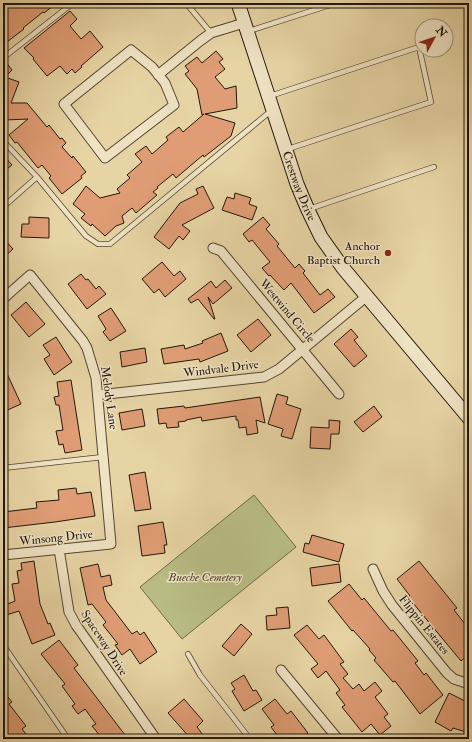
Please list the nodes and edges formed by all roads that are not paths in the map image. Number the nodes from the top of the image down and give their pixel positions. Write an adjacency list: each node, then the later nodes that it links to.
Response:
1 (73, 3): 7 (lane)
2 (186, 3): 6 (lane)
3 (238, 3): 5 (main road, Crestway Drive)
4 (336, 3): 5 (lane)
5 (246, 28): 6 (street); 9 (main road, Crestway Drive)
6 (211, 33): 8 (street)
7 (3, 58)
8 (158, 75): 8 (street)
9 (271, 103): 11 (main road, Crestway Drive); 11 (lane); 13 (lane)
10 (3, 141): 13 (lane)
11 (286, 150): 15 (main road, Crestway Drive)
12 (434, 167): 15 (lane)
13 (37, 177): 14 (lane)
14 (3, 207)
15 (308, 210): 17 (main road, Crestway Drive)
16 (213, 248): 19 (street, Westwind Circle)
17 (367, 296): 19 (street, Windvale Drive); 22 (main road, Crestway Drive)
18 (3, 299): 21 (street, Melody Lane)
19 (303, 350): 20 (street, Westwind Circle); 21 (street, Windvale Drive)
20 (339, 394)
21 (98, 395): 23 (street, Melody Lane)
22 (469, 418)
23 (103, 457): 24 (lane); 25 (street, Melody Lane)
24 (3, 468)
25 (111, 544): 26 (street, Winsong Drive)
26 (59, 549): 27 (street, Winsong Drive); 34 (street, Spaceway Drive)
27 (3, 555)
28 (373, 569): 32 (street, Flippin Estates)
29 (3, 645): 33 (lane)
30 (188, 654): 35 (lane)
31 (281, 670): 36 (street)
32 (469, 684)
33 (68, 739)
34 (156, 739)
35 (250, 739)
36 (338, 739)

